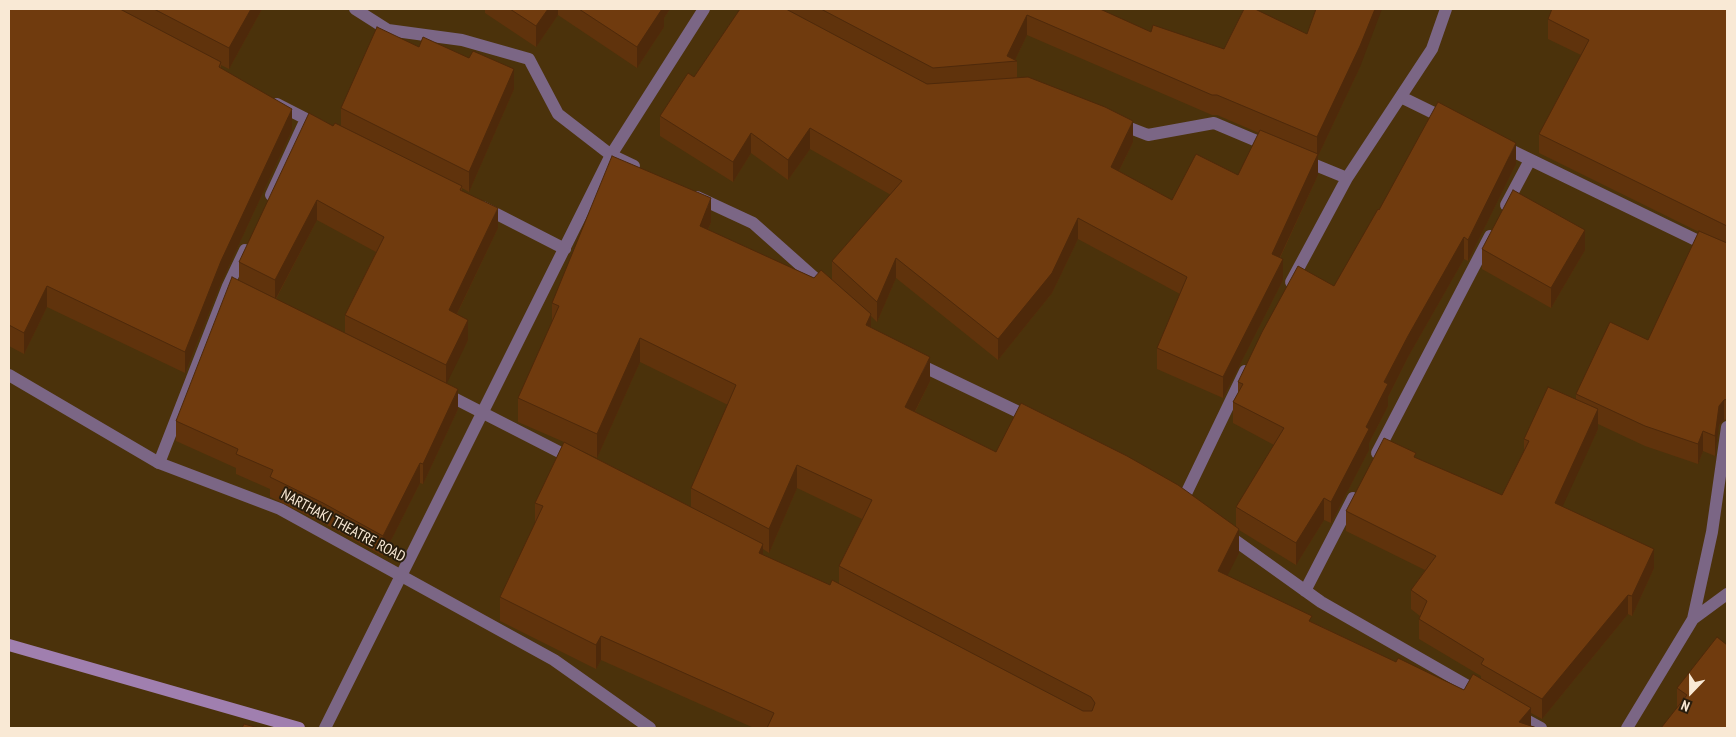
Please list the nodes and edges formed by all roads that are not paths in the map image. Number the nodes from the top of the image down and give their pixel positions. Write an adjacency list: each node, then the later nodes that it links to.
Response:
1 (355, 9): 11 (street)
2 (704, 9): 11 (street)
3 (1446, 9): 5 (street)
4 (264, 97): 7 (street)
5 (1401, 97): 8 (street); 14 (street)
6 (1102, 117): 14 (street)
7 (306, 119): 9 (street); 17 (street)
8 (1461, 126)
9 (332, 132)
10 (1487, 139): 12 (street)
11 (611, 155): 13 (street); 19 (street)
12 (1530, 160): 20 (street); 32 (street)
13 (646, 172)
14 (1347, 178): 21 (street)
15 (682, 189): 22 (street)
16 (470, 201): 19 (street)
17 (265, 207)
18 (249, 242): 30 (street)
19 (565, 249): 27 (street)
20 (1727, 255)
21 (1287, 290)
22 (833, 294)
23 (906, 358): 28 (street)
24 (1250, 359): 34 (street)
25 (9, 375): 30 (street, NARTHAKI THEATRE ROAD)
26 (431, 386): 27 (street)
27 (484, 412): 31 (street); 36 (street)
28 (1041, 422)
29 (1727, 426): 39 (street)
30 (158, 463): 36 (street, NARTHAKI THEATRE ROAD)
31 (581, 463)
32 (1369, 468)
33 (1360, 485): 37 (street)
34 (1198, 513)
35 (1213, 524): 37 (street)
36 (402, 576): 44 (street); 45 (street, NARTHAKI THEATRE ROAD)
37 (1305, 591): 41 (street)
38 (1727, 594): 39 (street)
39 (1693, 619): 47 (street)
40 (9, 646): 43 (main road)
41 (1490, 699)
42 (1507, 709): 46 (street)
43 (299, 728)
44 (325, 728)
45 (650, 728)
46 (1541, 728)
47 (1627, 728)

